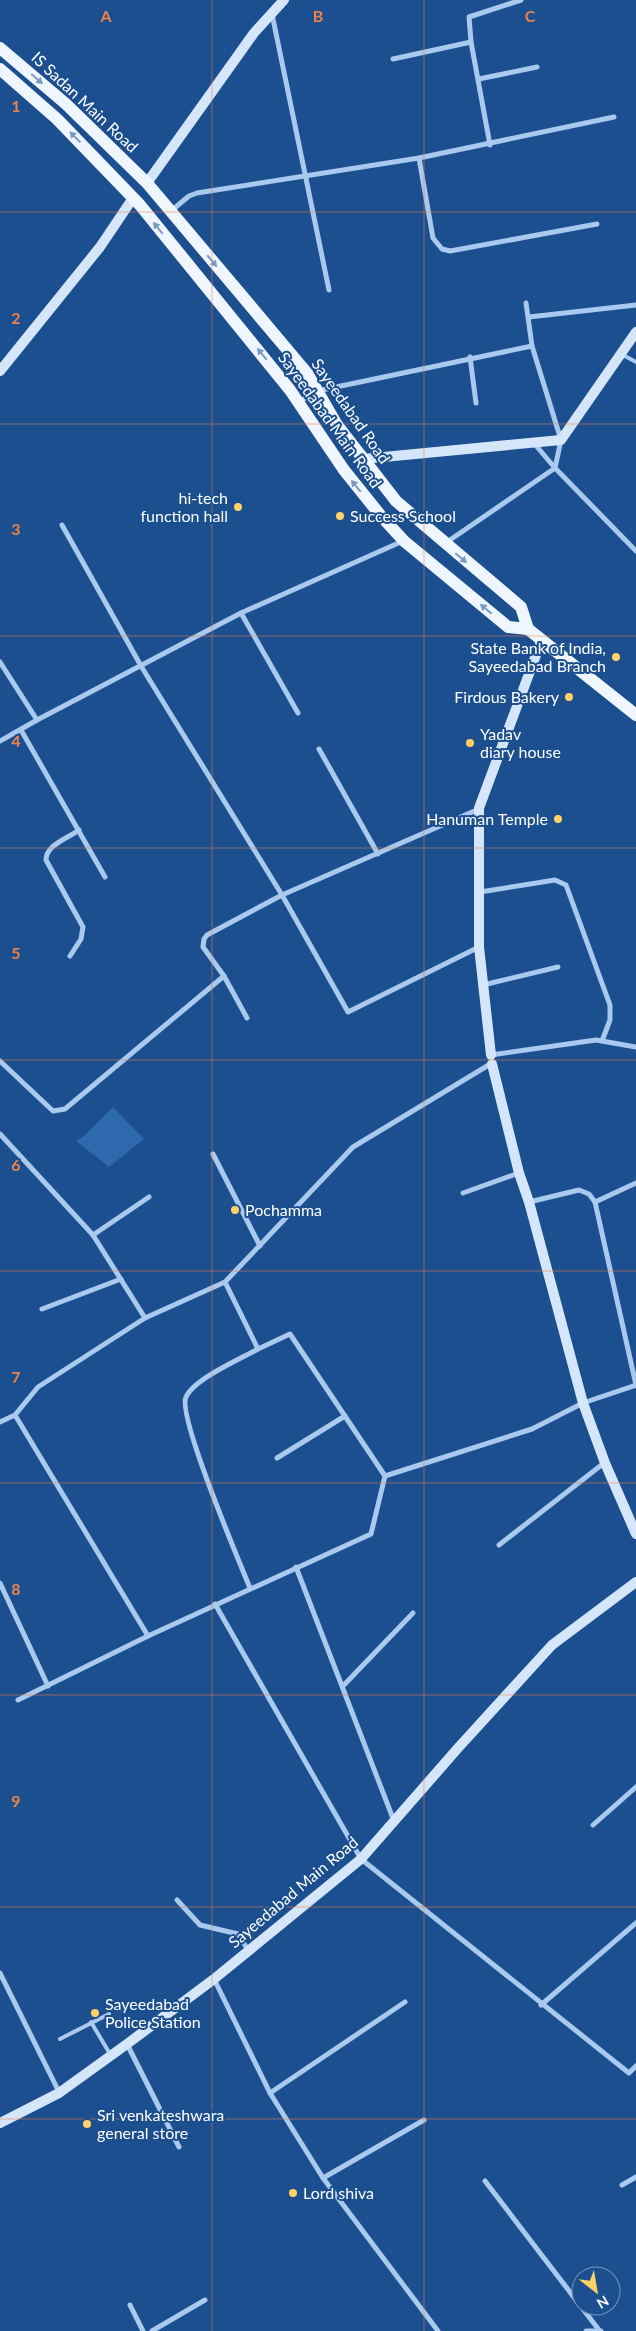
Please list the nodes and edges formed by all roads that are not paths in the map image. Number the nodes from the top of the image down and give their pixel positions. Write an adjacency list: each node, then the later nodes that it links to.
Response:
1 (284, 0): 3 (main road)
2 (521, 0): 4 (street)
3 (272, 14): 15 (street); 16 (main road)
4 (471, 42): 6 (street); 9 (street)
5 (0, 48): 11 (main road, IS Sadan Main Road, one-way to 11)
6 (394, 59)
7 (537, 67): 9 (street)
8 (0, 70): 13 (main road, IS Sadan Main Road, one-way to 8)
9 (479, 79): 12 (street)
10 (614, 117): 12 (street)
11 (105, 140): 13 (main road); 16 (main road, IS Sadan Main Road)
12 (490, 145): 14 (street)
13 (92, 154): 17 (main road, IS Sadan Main Road)
14 (419, 158): 15 (street); 19 (street)
15 (304, 174): 18 (street); 20 (street)
16 (147, 183): 18 (main road, Sayeedabad Road)
17 (133, 198): 29 (main road); 31 (main road, Sayeedabad Main Road, one-way to 17)
18 (171, 211): 30 (main road, Sayeedabad Road, one-way to 30)
19 (597, 224)
20 (329, 290)
21 (526, 303): 23 (street)
22 (636, 305): 23 (street)
23 (529, 317): 25 (street)
24 (636, 332): 26 (main road)
25 (532, 346): 27 (street); 33 (street)
26 (621, 354): 28 (lane); 33 (main road)
27 (470, 357): 30 (street); 32 (street)
28 (636, 362)
29 (0, 371)
30 (317, 391): 31 (street); 35 (main road, Sayeedabad Road)
31 (299, 402): 38 (main road, Sayeedabad Main Road, one-way to 31)
32 (476, 403)
33 (561, 440): 34 (main road); 36 (street)
34 (532, 442): 35 (main road); 36 (street)
35 (362, 459): 39 (main road, Sayeedabad Road)
36 (555, 468): 39 (street); 40 (street)
37 (62, 525): 45 (street)
38 (404, 541): 41 (street); 42 (main road, Sayeedabad Main Road, one-way to 38)
39 (445, 544): 42 (main road, Sayeedabad Road, one-way to 42)
40 (636, 550)
41 (241, 614): 45 (street); 46 (street)
42 (528, 629): 43 (main road)
43 (542, 639): 47 (main road); 52 (main road)
44 (0, 662): 48 (street)
45 (141, 666): 48 (street); 57 (street)
46 (298, 712)
47 (636, 715)
48 (36, 720): 49 (street)
49 (21, 730): 50 (street); 53 (street)
50 (0, 741)
51 (319, 749): 54 (street)
52 (479, 808): 54 (street); 56 (main road)
53 (79, 830): 55 (street); 59 (street)
54 (378, 854): 57 (street)
55 (105, 877)
56 (480, 892): 58 (main road); 64 (street)
57 (282, 895): 58 (street); 61 (street)
58 (479, 947): 62 (main road)
59 (70, 956)
60 (558, 967): 62 (street)
61 (224, 976): 63 (street); 67 (street)
62 (482, 985): 66 (main road)
63 (247, 1018)
64 (602, 1041): 65 (street); 66 (street)
65 (636, 1047)
66 (491, 1060): 70 (main road); 77 (street)
67 (0, 1061)
68 (0, 1134): 76 (street)
69 (213, 1154): 77 (street)
70 (519, 1173): 72 (street); 74 (main road)
71 (636, 1183): 75 (street)
72 (463, 1193)
73 (149, 1197): 76 (street)
74 (529, 1202): 75 (street); 84 (main road)
75 (595, 1202): 83 (street)
76 (93, 1235): 78 (street)
77 (260, 1246): 79 (street)
78 (121, 1279): 80 (street); 81 (street)
79 (226, 1282): 81 (street); 82 (street)
80 (42, 1309)
81 (145, 1318): 85 (street)
82 (258, 1349): 86 (street); 96 (street)
83 (636, 1385): 84 (street)
84 (583, 1403): 89 (main road); 90 (street)
85 (15, 1415): 87 (street); 99 (street)
86 (345, 1416): 88 (street); 90 (street)
87 (0, 1422)
88 (277, 1458)
89 (605, 1463): 91 (main road); 92 (street)
90 (384, 1476): 93 (street)
91 (636, 1534)
92 (499, 1545)
93 (296, 1567): 96 (street); 101 (street)
94 (0, 1583): 100 (street)
95 (635, 1583): 104 (main road, Sayeedabad Main Road)
96 (250, 1588): 97 (street)
97 (215, 1604): 99 (street); 106 (street)
98 (413, 1613): 101 (street)
99 (148, 1636): 100 (street)
100 (48, 1686): 102 (street)
101 (343, 1686): 104 (street)
102 (18, 1700)
103 (636, 1787): 105 (street)
104 (394, 1822): 106 (main road, Sayeedabad Main Road)
105 (593, 1825)
106 (361, 1859): 109 (main road, Sayeedabad Main Road); 113 (street)
107 (177, 1900): 109 (street)
108 (636, 1923): 113 (street)
109 (248, 1950): 111 (main road, Sayeedabad Main Road)
110 (0, 1973): 120 (street)
111 (214, 1979): 117 (main road, Sayeedabad Main Road); 121 (street)
112 (405, 2002): 121 (street)
113 (541, 2004): 119 (street)
114 (109, 2014): 115 (lane)
115 (91, 2022): 116 (lane); 118 (lane)
116 (60, 2039)
117 (127, 2044): 118 (main road, Sayeedabad Main Road); 124 (street)
118 (111, 2056): 120 (main road, Sayeedabad Main Road)
119 (636, 2066)
120 (59, 2093): 123 (main road, Sayeedabad Main Road)
121 (270, 2093): 126 (street)
122 (424, 2120): 126 (street)
123 (0, 2123)
124 (179, 2147)
125 (636, 2177): 128 (street)
126 (323, 2178): 134 (street)
127 (485, 2181): 131 (street)
128 (622, 2185)
129 (205, 2300): 133 (street)
130 (130, 2304): 132 (street)
131 (600, 2330): 135 (street)
132 (143, 2331)
133 (152, 2331)
134 (438, 2331)
135 (586, 2331)

